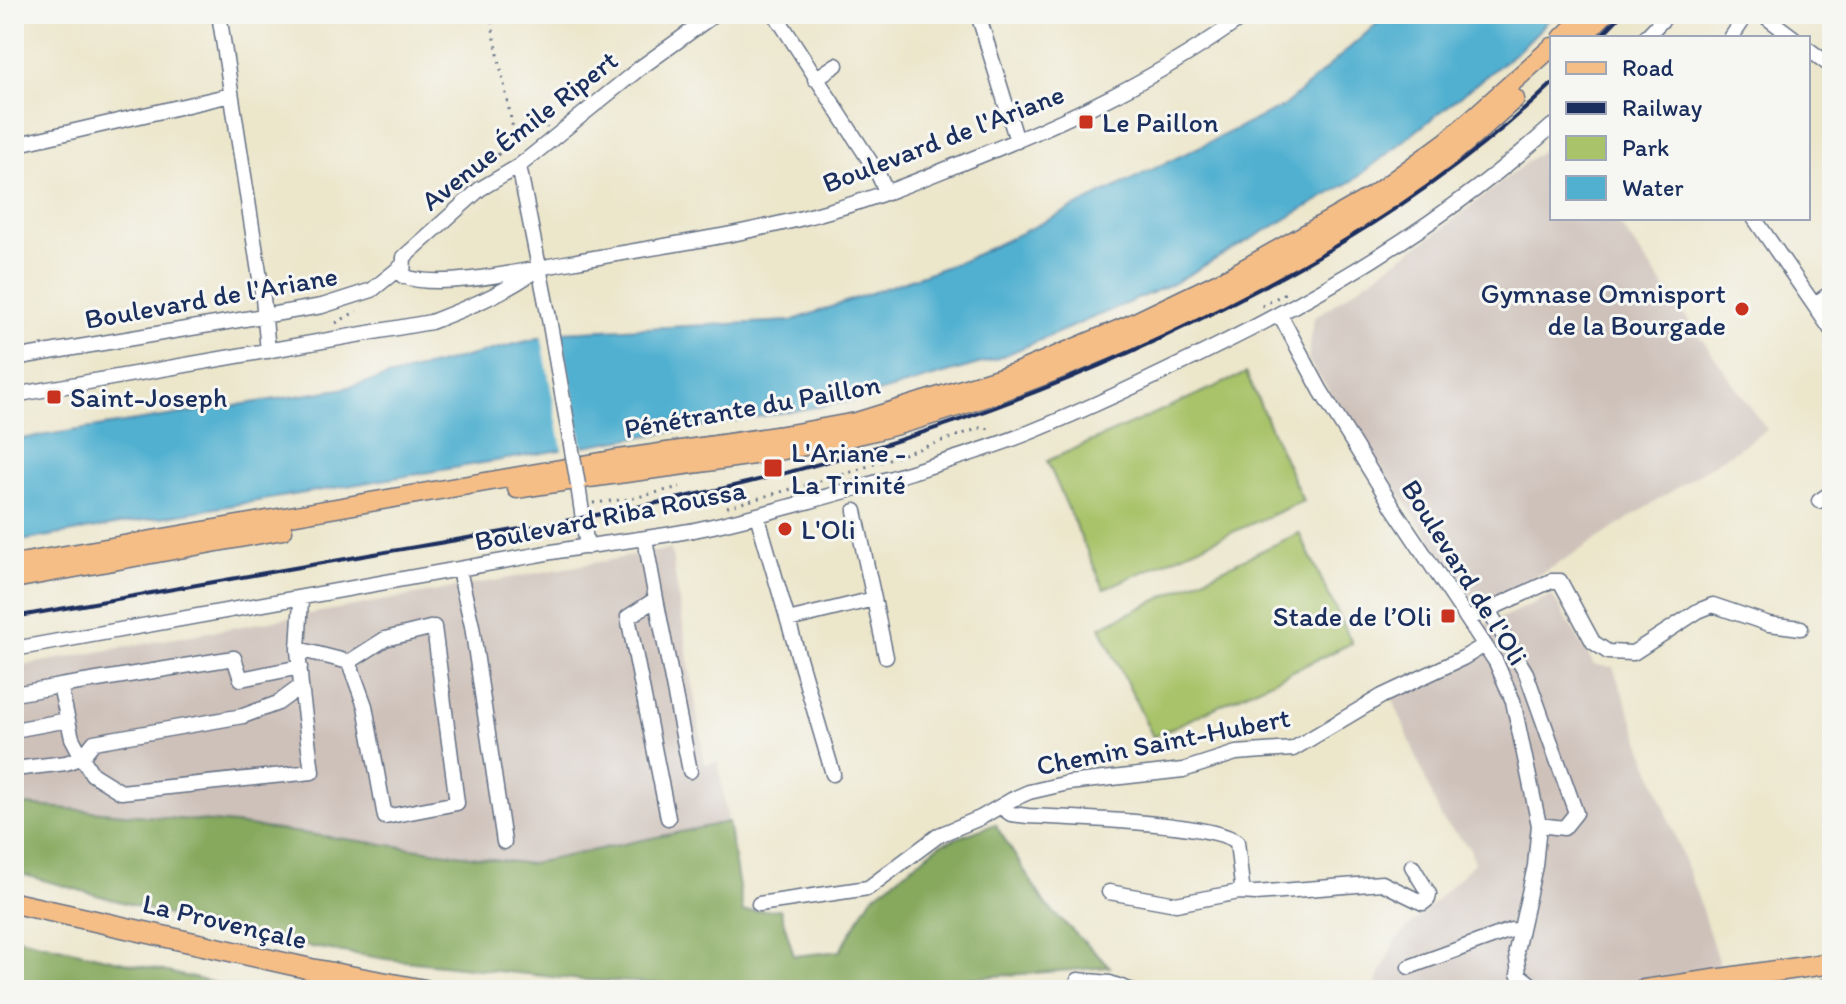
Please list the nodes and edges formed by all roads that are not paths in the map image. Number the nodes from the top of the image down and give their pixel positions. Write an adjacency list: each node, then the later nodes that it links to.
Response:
1 (219, 14): 22 (street)
2 (715, 14): 26 (street, Avenue Émile Ripert)
3 (775, 14): 21 (street)
4 (978, 14): 24 (street)
5 (1587, 14): 11 (main road)
6 (1605, 14): 12 (main road)
7 (1668, 14): 13 (street)
8 (1747, 14): 14 (street)
9 (1762, 14): 15 (street)
10 (1243, 15): 24 (street, Boulevard de l'Ariane)
11 (1564, 36)
12 (1583, 36)
13 (1647, 36)
14 (1732, 36)
15 (1791, 36)
16 (1550, 49): 45 (main road, Pénétrante du Paillon)
17 (1810, 50): 20 (street)
18 (836, 65): 21 (street)
19 (1550, 67): 47 (main road, Pénétrante du Paillon)
20 (1832, 67)
21 (815, 79): 27 (street)
22 (231, 95): 25 (street); 33 (street)
23 (1550, 128): 34 (street, Boulevard Riba Roussa)
24 (1017, 141): 27 (street, Boulevard de l'Ariane)
25 (14, 145)
26 (519, 166): 29 (street, Avenue Émile Ripert); 30 (street)
27 (887, 193): 30 (street, Boulevard de l'Ariane)
28 (1755, 220): 32 (street)
29 (403, 265): 30 (street, Boulevard de l'Ariane); 33 (street, Boulevard de l'Ariane)
30 (540, 268): 36 (street, Boulevard de l'Ariane); 44 (street, bridge)
31 (1832, 292): 32 (street)
32 (1814, 305): 35 (street)
33 (265, 315): 36 (street); 37 (street, Boulevard de l'Ariane)
34 (1280, 315): 42 (street, Boulevard Riba Roussa); 52 (street, Boulevard de l'Oli)
35 (1832, 331)
36 (268, 351): 38 (street, Boulevard de l'Ariane)
37 (14, 358)
38 (14, 395)
39 (1832, 492): 40 (street)
40 (1819, 501)
41 (855, 511): 49 (street)
42 (761, 514): 43 (street, Boulevard Riba Roussa); 53 (street)
43 (645, 539): 44 (street, Boulevard Riba Roussa); 48 (street)
44 (587, 547): 46 (street, Boulevard Riba Roussa)
45 (14, 564)
46 (459, 570): 50 (street, Boulevard Riba Roussa); 73 (street)
47 (14, 579)
48 (656, 599): 68 (street); 71 (street)
49 (874, 599): 53 (street); 58 (street)
50 (301, 600): 56 (street, Boulevard Riba Roussa); 57 (street)
51 (1488, 610): 52 (street); 54 (street); 72 (street)
52 (1468, 619): 55 (street, Boulevard de l'Oli)
53 (788, 620): 69 (street)
54 (1801, 628)
55 (1485, 645): 70 (street, Chemin Saint-Hubert); 72 (street, Boulevard de l'Oli)
56 (14, 649)
57 (298, 649): 59 (street); 60 (street)
58 (886, 657)
59 (349, 662): 59 (street)
60 (300, 667): 61 (street); 62 (street)
61 (60, 686): 63 (street); 64 (street)
62 (301, 686): 66 (street); 66 (street)
63 (14, 694)
64 (68, 720): 65 (street); 66 (street)
65 (14, 730)
66 (82, 757): 67 (street)
67 (14, 769)
68 (690, 771)
69 (833, 774)
70 (1001, 807): 76 (street); 78 (street, Chemin Saint-Hubert)
71 (668, 818)
72 (1539, 825): 79 (street, Boulevard de l'Oli)
73 (504, 842)
74 (1412, 866): 76 (street)
75 (1109, 892): 76 (street)
76 (1239, 892)
77 (14, 903): 85 (highway, La Provençale)
78 (759, 904)
79 (1519, 931): 81 (street); 82 (street, Boulevard de l'Oli)
80 (1832, 963): 89 (highway)
81 (1409, 967)
82 (1518, 974): 87 (street, Boulevard de l'Oli); 88 (street)
83 (1078, 980): 86 (street)
84 (1832, 989): 90 (highway)
85 (425, 990)
86 (1130, 990)
87 (1521, 990)
88 (1538, 990)
89 (1644, 990)
90 (1825, 990)

